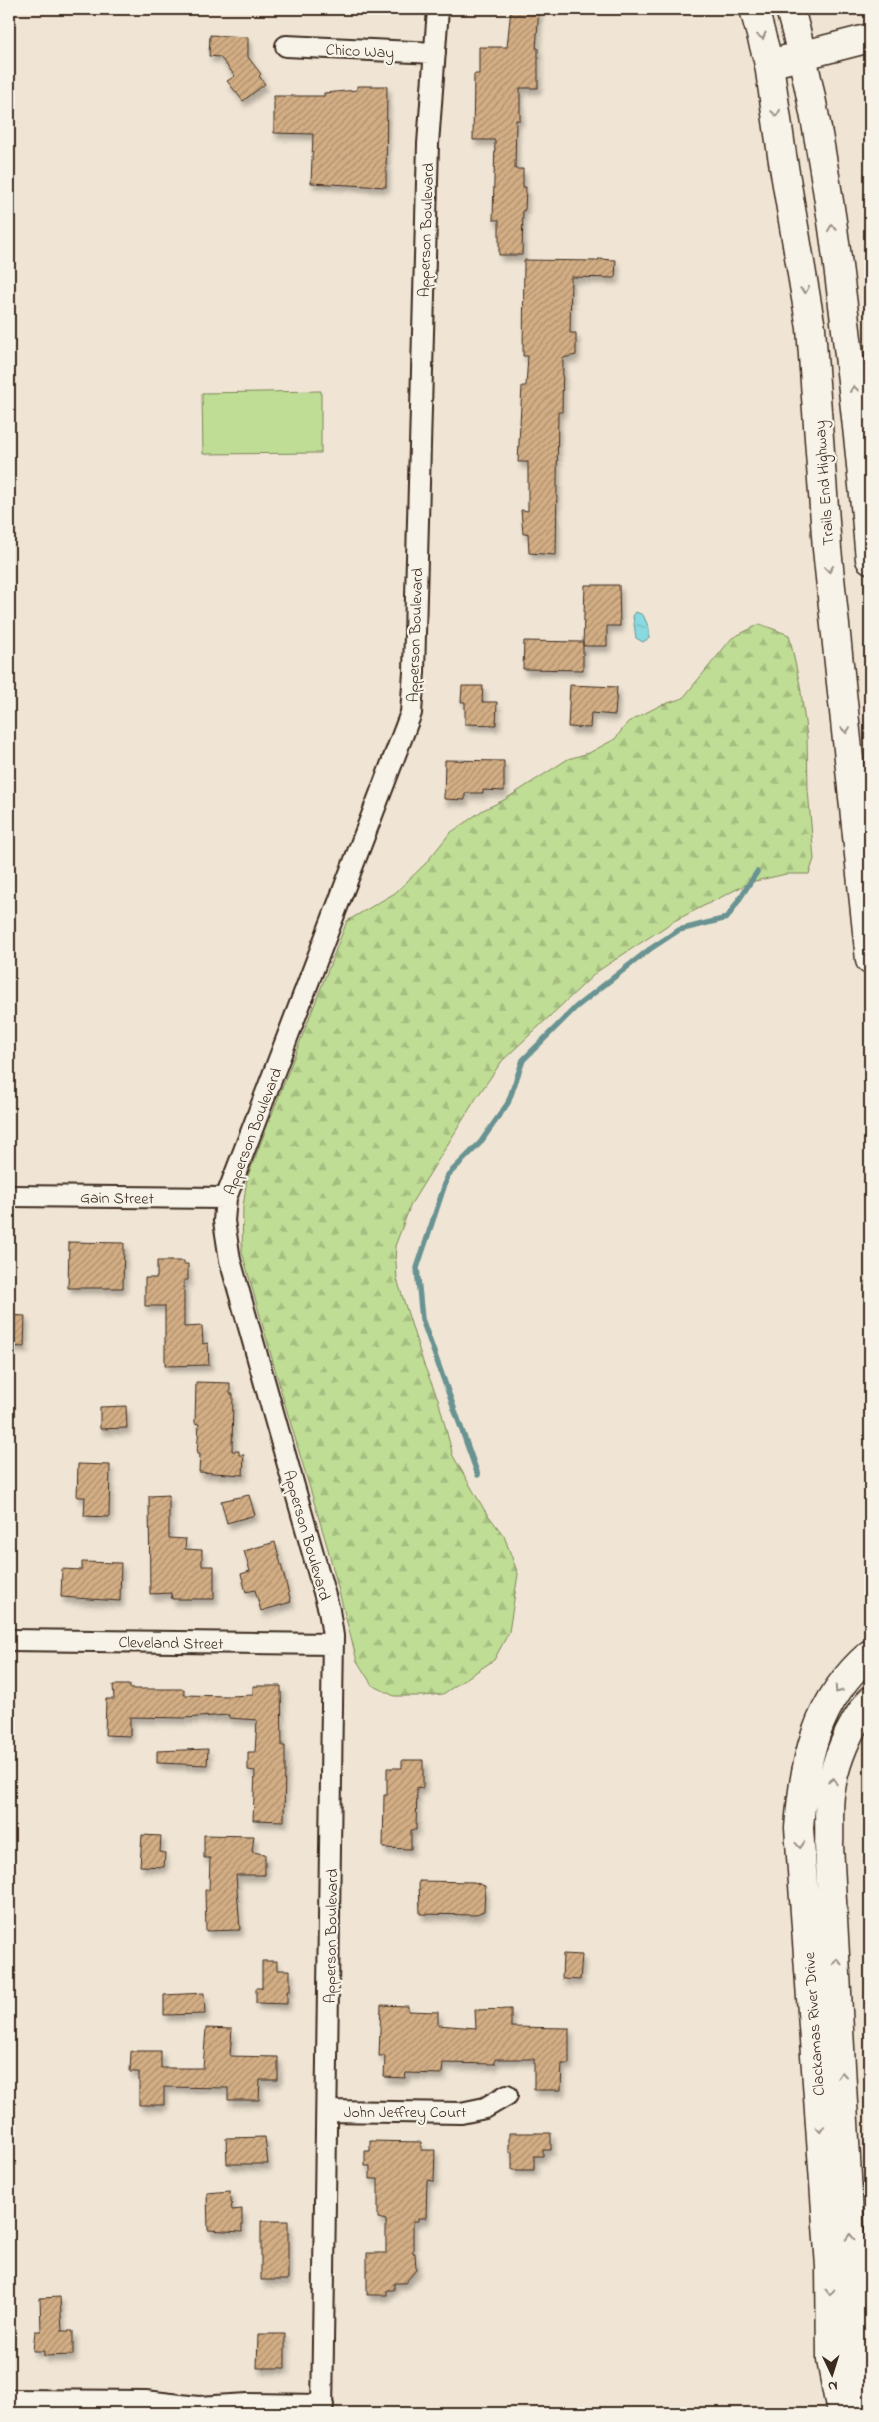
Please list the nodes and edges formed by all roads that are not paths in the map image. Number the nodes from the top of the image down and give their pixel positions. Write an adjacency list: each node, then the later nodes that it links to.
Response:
1 (438, 9): 6 (street, Apperson Boulevard)
2 (754, 9): 8 (main road, Trails End Highway, one-way to 8)
3 (790, 9): 7 (main road)
4 (870, 38): 7 (main road)
5 (286, 46): 6 (street, Chico Way)
6 (435, 53): 12 (street, Apperson Boulevard)
7 (803, 56): 8 (main road); 9 (main road, one-way to 7)
8 (769, 64): 10 (main road, Trails End Highway, one-way to 10)
9 (870, 559)
10 (870, 960)
11 (9, 1196): 12 (street, Gain Street)
12 (226, 1198): 14 (street, Apperson Boulevard)
13 (9, 1640): 14 (street, Cleveland Street)
14 (334, 1644): 18 (street, Apperson Boulevard)
15 (870, 1654): 22 (main road, Clackamas River Drive, one-way to 22)
16 (870, 1701): 19 (main road, Clackamas River Drive, one-way to 16)
17 (507, 2095): 18 (street, John Jeffrey Court)
18 (328, 2111): 21 (street, Apperson Boulevard)
19 (864, 2346): 23 (main road, Clackamas River Drive)
20 (9, 2400): 21 (street)
21 (322, 2409)
22 (841, 2413)
23 (869, 2413)

